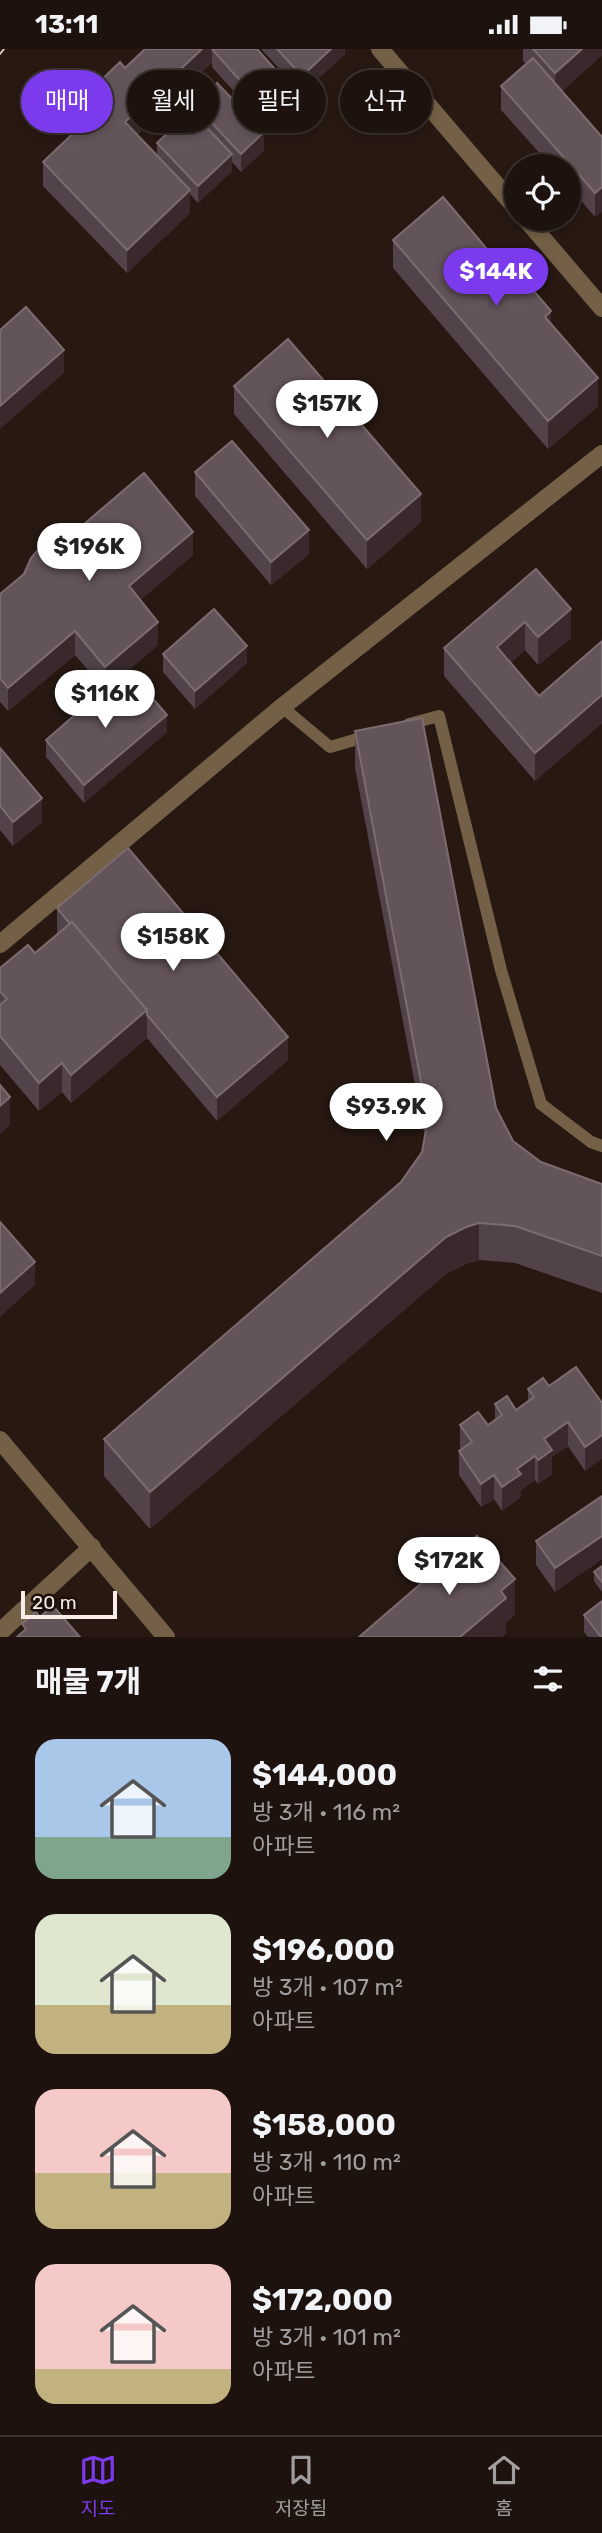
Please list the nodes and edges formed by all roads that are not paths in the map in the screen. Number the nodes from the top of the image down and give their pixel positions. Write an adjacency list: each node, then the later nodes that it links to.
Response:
1 (380, 49): 2 (street)
2 (504, 194)
3 (536, 231): 4 (street)
4 (602, 308)
5 (602, 454): 6 (street)
6 (282, 707): 7 (street); 8 (lane)
7 (0, 944)
8 (602, 1146)
9 (0, 1440): 10 (street)
10 (92, 1547): 11 (street); 12 (street)
11 (0, 1632)
12 (166, 1637)

